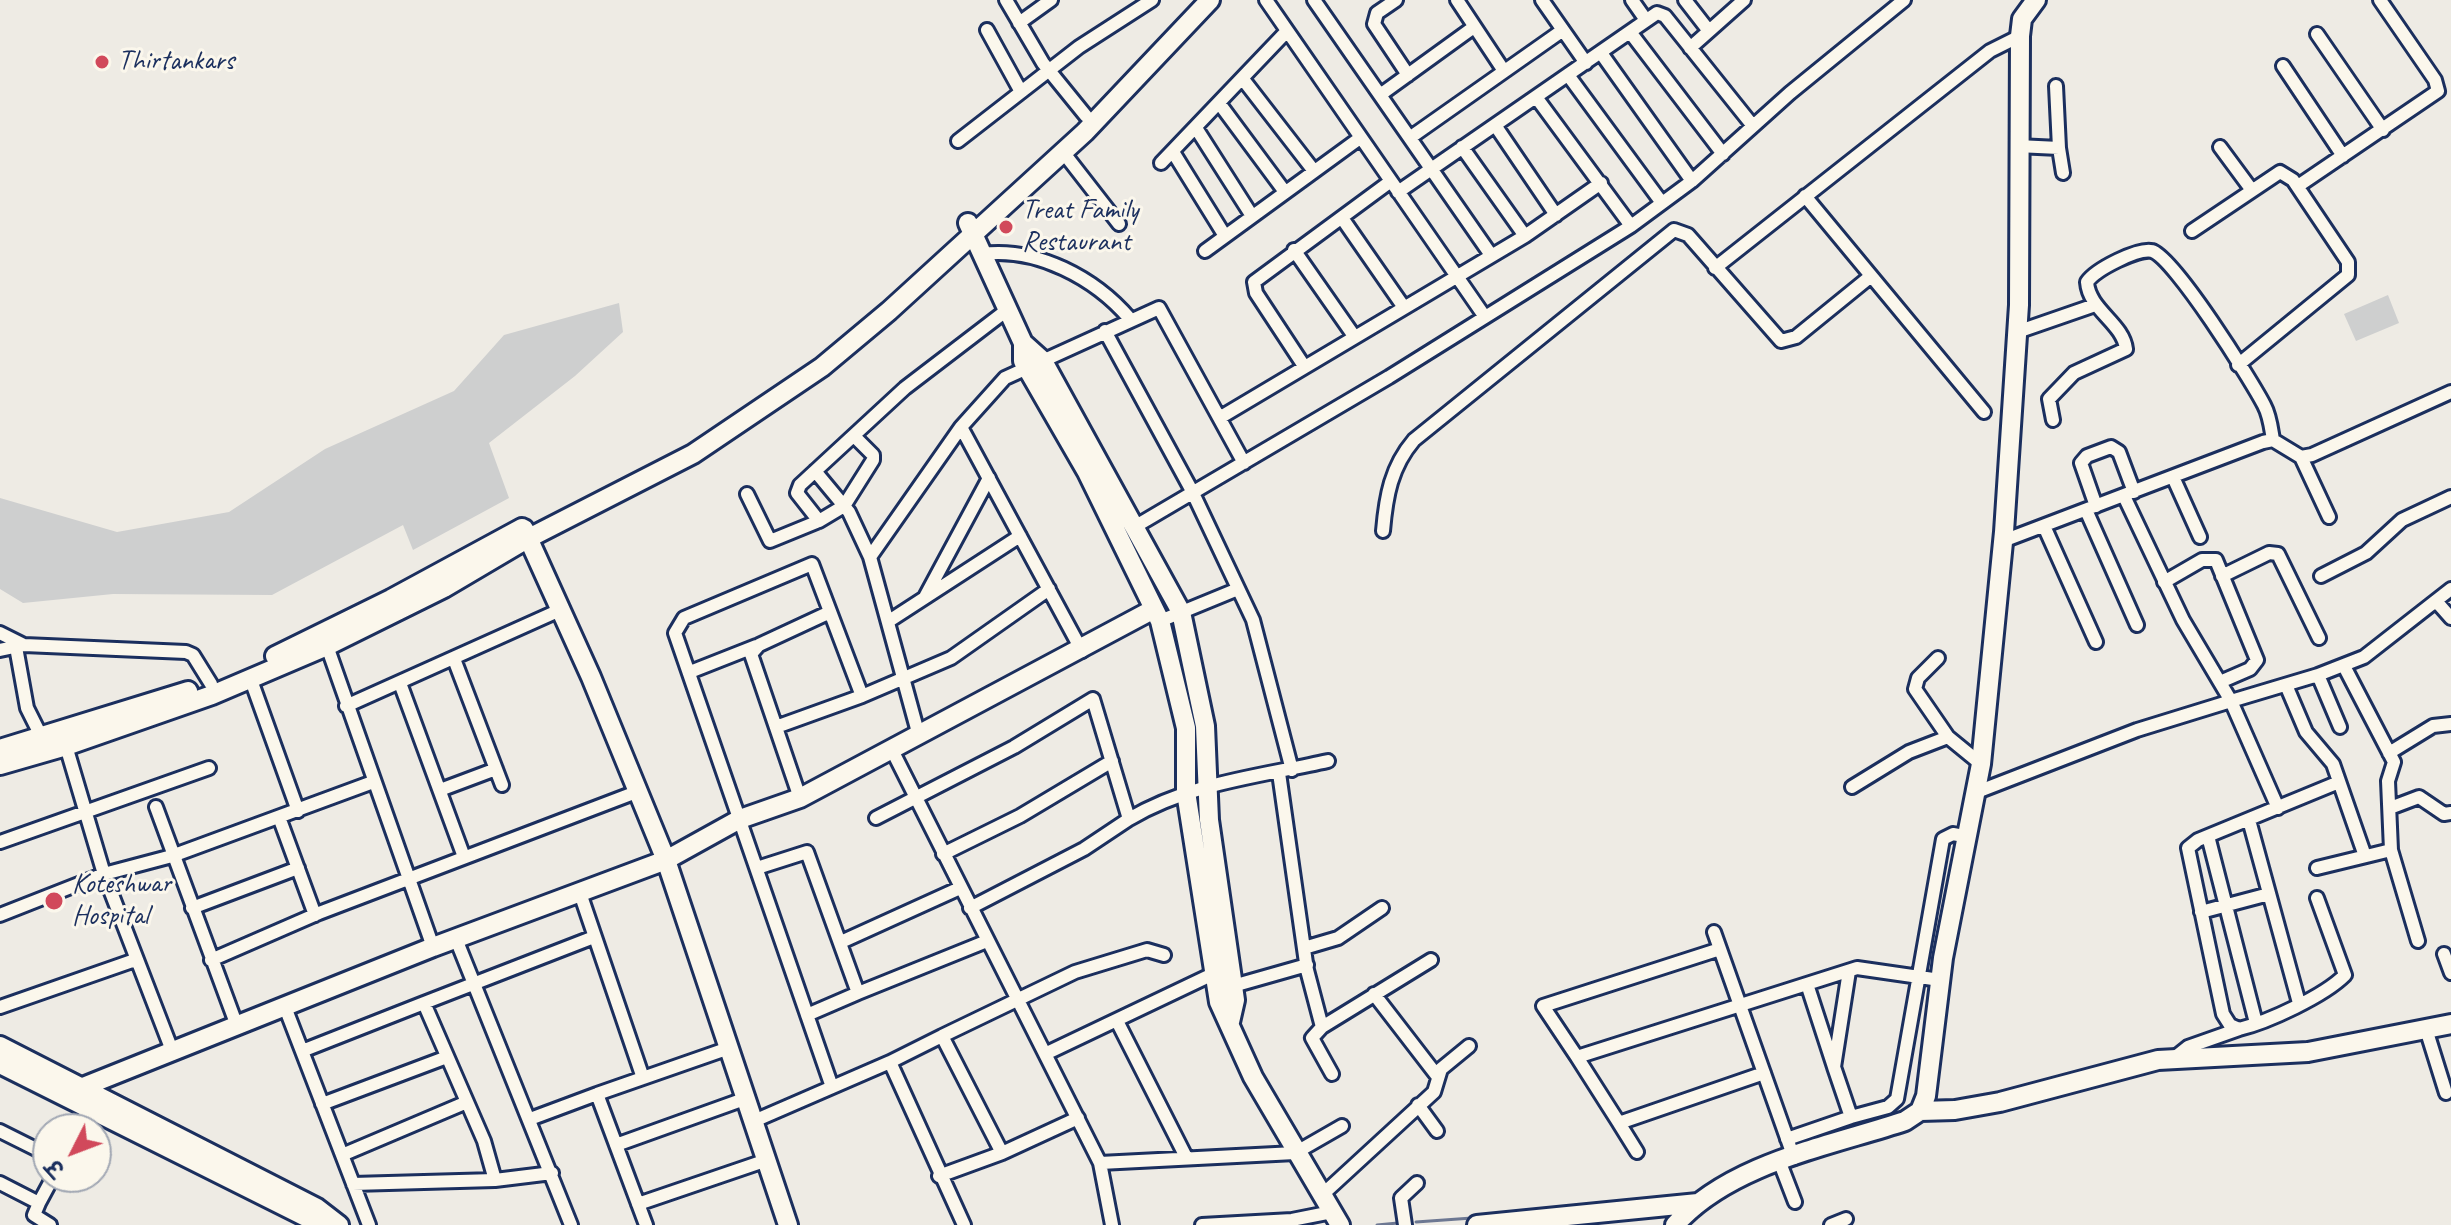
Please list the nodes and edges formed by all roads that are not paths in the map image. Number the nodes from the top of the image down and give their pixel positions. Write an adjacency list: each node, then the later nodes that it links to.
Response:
1 (1006, 0): 18 (street)
2 (1051, 0): 18 (street)
3 (1152, 0): 31 (street)
4 (1195, 0): 41 (street)
5 (1210, 0): 53 (street)
6 (1266, 0): 22 (street)
7 (1314, 0): 38 (street)
8 (1396, 0): 33 (street)
9 (1457, 0): 19 (street)
10 (1542, 0): 21 (street)
11 (1632, 0): 17 (street)
12 (1685, 0): 23 (street)
13 (1744, 0): 23 (street)
14 (1904, 0): 43 (street)
15 (2380, 0): 45 (street)
16 (2028, 2): 26 (street)
17 (1646, 20): 24 (street); 27 (street)
18 (1019, 23): 31 (street)
19 (1474, 27): 32 (street); 33 (street)
20 (987, 30): 37 (street)
21 (1563, 30): 29 (street); 32 (street)
22 (1287, 31): 35 (street); 47 (street)
23 (1709, 31): 27 (street)
24 (1630, 32): 28 (street); 55 (street)
25 (2317, 34): 45 (street)
26 (2020, 36): 49 (street); 67 (street)
27 (1690, 48): 43 (street)
28 (1601, 53): 29 (street); 61 (street)
29 (1586, 63): 34 (street)
30 (2283, 66): 56 (street)
31 (1049, 70): 37 (street); 41 (street)
32 (1504, 71): 46 (street)
33 (1408, 75): 38 (street)
34 (1568, 75): 39 (street); 68 (street)
35 (1242, 78): 40 (street); 59 (street)
36 (2056, 86): 52 (street)
37 (1020, 90): 48 (street)
38 (1380, 95): 46 (street)
39 (1536, 97): 42 (street); 62 (street)
40 (1219, 103): 44 (street); 66 (street)
41 (1086, 116): 74 (street)
42 (1495, 125): 50 (street); 69 (street)
43 (1753, 126): 55 (street)
44 (1196, 128): 54 (street); 70 (street)
45 (2383, 130): 56 (street)
46 (1411, 137): 58 (street)
47 (1360, 138): 59 (street); 64 (street)
48 (958, 141)
49 (2017, 146): 52 (street); 91 (street)
50 (1462, 147): 58 (street); 77 (street)
51 (2220, 147): 65 (street)
52 (2059, 148): 60 (street)
53 (1063, 152): 72 (street); 74 (street)
54 (1173, 152): 57 (street); 76 (street)
55 (1723, 154): 61 (street)
56 (2343, 156): 63 (street)
57 (1161, 163)
58 (1432, 168): 64 (street); 81 (street)
59 (1314, 171): 66 (street)
60 (2063, 173)
61 (1692, 181): 68 (street)
62 (1601, 183): 69 (street); 73 (street)
63 (2298, 186): 65 (street); 94 (street)
64 (1394, 187): 71 (street); 83 (street)
65 (2251, 189): 75 (street)
66 (1285, 192): 70 (street)
67 (1805, 196): 82 (street); 84 (street)
68 (1662, 203): 73 (street)
69 (1556, 215): 77 (street)
70 (1252, 216): 76 (street)
71 (1342, 218): 78 (street); 86 (street)
72 (1119, 224)
73 (1631, 226): 88 (street)
74 (970, 228): 80 (street); 119 (street)
75 (2192, 231)
76 (1225, 236): 79 (street)
77 (1525, 236): 81 (street)
78 (1294, 250): 92 (street); 95 (street)
79 (1205, 251)
80 (982, 254): 87 (street); 89 (street)
81 (1491, 255): 83 (street)
82 (1715, 268): 84 (street); 118 (street)
83 (1457, 275): 86 (street); 88 (street)
84 (1871, 276): 97 (street)
85 (2095, 305): 91 (street); 94 (street); 99 (street)
86 (1403, 306): 92 (street)
87 (1007, 310): 93 (street); 101 (street)
88 (1485, 317): 104 (street)
89 (1130, 319): 90 (street); 98 (street)
90 (1105, 331): 93 (street); 108 (street)
91 (2017, 332): 122 (street)
92 (1354, 336): 95 (street)
93 (1035, 365): 100 (street); 116 (street); 135 (street)
94 (2238, 365): 102 (street)
95 (1304, 366): 98 (street)
96 (2451, 392): 103 (street)
97 (1984, 412)
98 (1221, 417): 104 (street)
99 (2053, 420)
100 (961, 427): 107 (street); 123 (street)
101 (854, 436): 105 (street); 112 (street)
102 (2273, 440): 103 (street); 106 (street)
103 (2301, 457): 114 (street)
104 (1244, 463): 108 (street)
105 (815, 471): 112 (street); 115 (street)
106 (2173, 477): 110 (street); 121 (street)
107 (989, 478): 120 (street); 130 (street)
108 (1192, 491): 116 (street); 128 (street)
109 (747, 494): 115 (street)
110 (2129, 494): 113 (street); 113 (street); 126 (street)
111 (2451, 497): 125 (street)
112 (844, 506): 115 (street); 123 (street)
113 (2091, 508): 117 (street); 138 (street)
114 (2329, 517)
115 (819, 521)
116 (1136, 526): 134 (street)
117 (2044, 526): 122 (street); 141 (street)
118 (1383, 531)
119 (526, 533): 132 (street); 144 (street); 156 (street)
120 (1020, 536): 127 (street); 130 (street)
121 (2200, 537)
122 (2003, 541): 173 (street)
123 (870, 557): 137 (street)
124 (2222, 576): 126 (street); 140 (street); 154 (street)
125 (2321, 576)
126 (2164, 582): 154 (street)
127 (1049, 589): 146 (street); 152 (street)
128 (1238, 589): 134 (street); 177 (street)
129 (2451, 589): 131 (street)
130 (923, 600): 137 (street)
131 (2436, 601): 136 (street); 149 (street)
132 (560, 610): 148 (street); 184 (street)
133 (830, 612): 142 (street); 150 (street); 158 (street)
134 (1181, 612): 135 (street); 181 (street)
135 (1157, 615): 146 (street); 185 (street)
136 (2451, 618)
137 (889, 621): 152 (street)
138 (2137, 625)
139 (0, 633): 143 (street)
140 (2319, 638)
141 (2096, 642)
142 (759, 645): 150 (street); 162 (street)
143 (20, 646): 145 (street); 156 (street); 166 (street)
144 (327, 646): 153 (street); 160 (street)
145 (0, 650)
146 (1082, 651): 164 (street)
147 (1938, 658): 165 (street)
148 (454, 659): 155 (street); 176 (street)
149 (2344, 666): 151 (street); 170 (street)
150 (690, 672): 197 (street)
151 (2318, 675): 157 (street); 163 (street)
152 (903, 677): 158 (street); 164 (street)
153 (251, 680): 167 (street); 192 (street)
154 (2220, 682): 159 (street)
155 (400, 683): 160 (street); 183 (street)
156 (211, 684): 166 (street)
157 (2286, 685): 159 (street); 179 (street)
158 (862, 696): 162 (street)
159 (2231, 701): 186 (street); 190 (street)
160 (346, 706): 178 (street)
161 (2451, 724): 170 (street)
162 (776, 727): 188 (street)
163 (2340, 727)
164 (919, 736): 169 (street)
165 (1948, 737): 173 (street); 182 (street)
166 (42, 738): 168 (street)
167 (66, 746): 174 (street); 193 (street)
168 (0, 749)
169 (892, 750): 187 (street); 188 (street)
170 (2389, 753): 191 (street)
171 (1112, 761): 187 (street); 198 (street); 204 (street)
172 (1328, 761): 177 (street)
173 (1981, 764): 186 (street)
174 (0, 765)
175 (209, 768): 193 (street)
176 (496, 769): 180 (street); 183 (street)
177 (1285, 772): 181 (street); 232 (street)
178 (373, 782): 192 (street); 213 (street)
179 (2339, 782): 190 (street); 206 (street)
180 (502, 785)
181 (1207, 787): 185 (street); 249 (street)
182 (1852, 787)
183 (440, 790): 207 (street)
184 (639, 791): 207 (street); 208 (street)
185 (1186, 792): 198 (street); 244 (street)
186 (1977, 792): 201 (street)
187 (915, 797): 196 (street); 204 (street)
188 (800, 798): 197 (street)
189 (156, 807): 205 (street)
190 (2278, 808): 199 (street)
191 (2390, 808): 194 (street); 203 (street)
192 (298, 811): 195 (street)
193 (84, 812): 202 (street); 212 (street)
194 (2451, 813)
195 (279, 817): 205 (street); 209 (street)
196 (876, 818)
197 (740, 819): 208 (street); 210 (street)
198 (1129, 819): 220 (street)
199 (2249, 820): 200 (street); 216 (street)
200 (2208, 836): 218 (street); 222 (street)
201 (1969, 837): 245 (street); 246 (street)
202 (0, 842)
203 (2391, 850): 206 (street); 229 (street)
204 (943, 854): 214 (street)
205 (172, 856): 212 (street); 219 (street)
206 (2365, 856): 211 (street)
207 (464, 857): 213 (street)
208 (666, 860): 215 (street); 270 (street)
209 (298, 868): 219 (street); 224 (street)
210 (757, 868): 230 (street); 258 (street)
211 (2317, 868)
212 (104, 874): 223 (street); 236 (street)
213 (407, 879): 224 (street); 231 (street)
214 (960, 888): 220 (street); 230 (street)
215 (580, 893): 226 (street); 227 (street)
216 (2269, 894): 218 (street); 254 (street)
217 (2317, 898): 254 (street)
218 (2226, 906): 222 (street); 240 (street)
219 (192, 908): 237 (street)
220 (970, 908): 228 (street)
221 (1382, 908): 232 (street)
222 (2201, 912): 242 (street)
223 (0, 915)
224 (315, 915): 237 (street)
225 (1714, 932): 233 (street)
226 (594, 937): 247 (street); 283 (street)
227 (456, 939): 231 (street); 247 (street)
228 (987, 941): 250 (street); 252 (street)
229 (2418, 941)
230 (841, 942): 250 (street)
231 (433, 947): 257 (street)
232 (1304, 948): 239 (street)
233 (1720, 949): 255 (street); 275 (street)
234 (2444, 954): 243 (street)
235 (1164, 955): 252 (street)
236 (135, 960): 256 (street); 272 (street)
237 (211, 960): 263 (street)
238 (1431, 960): 251 (street)
239 (1307, 965): 249 (street); 264 (street)
240 (2241, 965): 242 (street); 261 (street)
241 (1849, 971): 245 (street); 248 (street); 279 (street)
242 (2214, 973): 265 (street)
243 (2451, 973)
244 (1213, 974): 259 (street); 260 (street)
245 (1919, 978): 246 (street); 295 (street)
246 (1940, 980): 293 (street)
247 (475, 983): 253 (street); 297 (street)
248 (1807, 984): 255 (street); 279 (street)
249 (1233, 986): 260 (street)
250 (858, 993): 258 (street)
251 (1374, 994): 264 (street); 282 (street)
252 (1018, 1001): 267 (street); 273 (street)
253 (424, 1003): 271 (street); 274 (street)
254 (2299, 1003): 261 (street)
255 (1740, 1006): 275 (street); 280 (street)
256 (0, 1007)
257 (285, 1007): 263 (street); 271 (street)
258 (807, 1015): 285 (street)
259 (1117, 1021): 273 (street); 310 (street)
260 (1230, 1022): 308 (street)
261 (2256, 1023): 265 (street)
262 (2451, 1024): 266 (street)
263 (237, 1026): 272 (street)
264 (1322, 1027): 281 (street)
265 (2239, 1029): 276 (street)
266 (2426, 1029): 276 (street); 286 (street)
267 (942, 1036): 277 (street); 307 (street)
268 (0, 1046): 284 (street)
269 (1469, 1046): 282 (street)
270 (729, 1048): 283 (street); 288 (street)
271 (302, 1051): 290 (street)
272 (173, 1053): 284 (street)
273 (1045, 1054): 296 (street)
274 (447, 1057): 289 (street); 290 (street)
275 (1577, 1057): 299 (street)
276 (2173, 1059): 293 (street)
277 (890, 1062): 285 (street); 315 (street)
278 (0, 1064): 292 (street)
279 (1834, 1067): 295 (street)
280 (1764, 1073): 299 (street); 303 (street)
281 (1332, 1074)
282 (1438, 1077): 291 (street)
283 (643, 1078): 287 (street)
284 (83, 1087): 332 (street)
285 (832, 1087): 298 (street)
286 (2446, 1093)
287 (597, 1094): 297 (street); 304 (street)
288 (747, 1098): 298 (street); 304 (street)
289 (467, 1102): 309 (street); 316 (street)
290 (322, 1104): 309 (street)
291 (1418, 1105): 302 (street); 321 (street)
292 (89, 1108): 294 (street); 331 (street)
293 (1920, 1111): 312 (street)
294 (86, 1113)
295 (1851, 1117): 303 (street)
296 (1078, 1118): 307 (street); 313 (street)
297 (530, 1119): 314 (street)
298 (754, 1121): 311 (street)
299 (1619, 1123): 306 (street)
300 (1342, 1126): 308 (street)
301 (0, 1131): 305 (street)
302 (1437, 1131)
303 (1787, 1139): 312 (street)
304 (616, 1145): 324 (street)
305 (32, 1147)
306 (1637, 1152)
307 (1002, 1153): 315 (street)
308 (1295, 1153): 310 (street); 321 (street)
309 (342, 1155): 319 (street)
310 (1186, 1157): 313 (street)
311 (767, 1160): 324 (street); 336 (street)
312 (1787, 1160): 322 (street); 325 (street)
313 (1100, 1163): 338 (street)
314 (552, 1173): 316 (street); 334 (street)
315 (939, 1176): 337 (street)
316 (495, 1180): 319 (street)
317 (0, 1183): 323 (street)
318 (1417, 1183): 340 (street)
319 (353, 1184): 333 (street)
320 (44, 1193): 323 (street)
321 (1322, 1195): 326 (street)
322 (1795, 1202)
323 (39, 1203): 330 (street)
324 (638, 1204): 335 (street)
325 (1689, 1217): 329 (street)
326 (1336, 1219): 328 (street)
327 (1846, 1219): 342 (street)
328 (1312, 1221): 339 (street)
329 (1519, 1223): 341 (street)
330 (50, 1225)
331 (322, 1225)
332 (339, 1225)
333 (369, 1225)
334 (571, 1225)
335 (646, 1225)
336 (788, 1225)
337 (964, 1225)
338 (1112, 1225)
339 (1202, 1225)
340 (1405, 1225)
341 (1477, 1225)
342 (1831, 1225)

